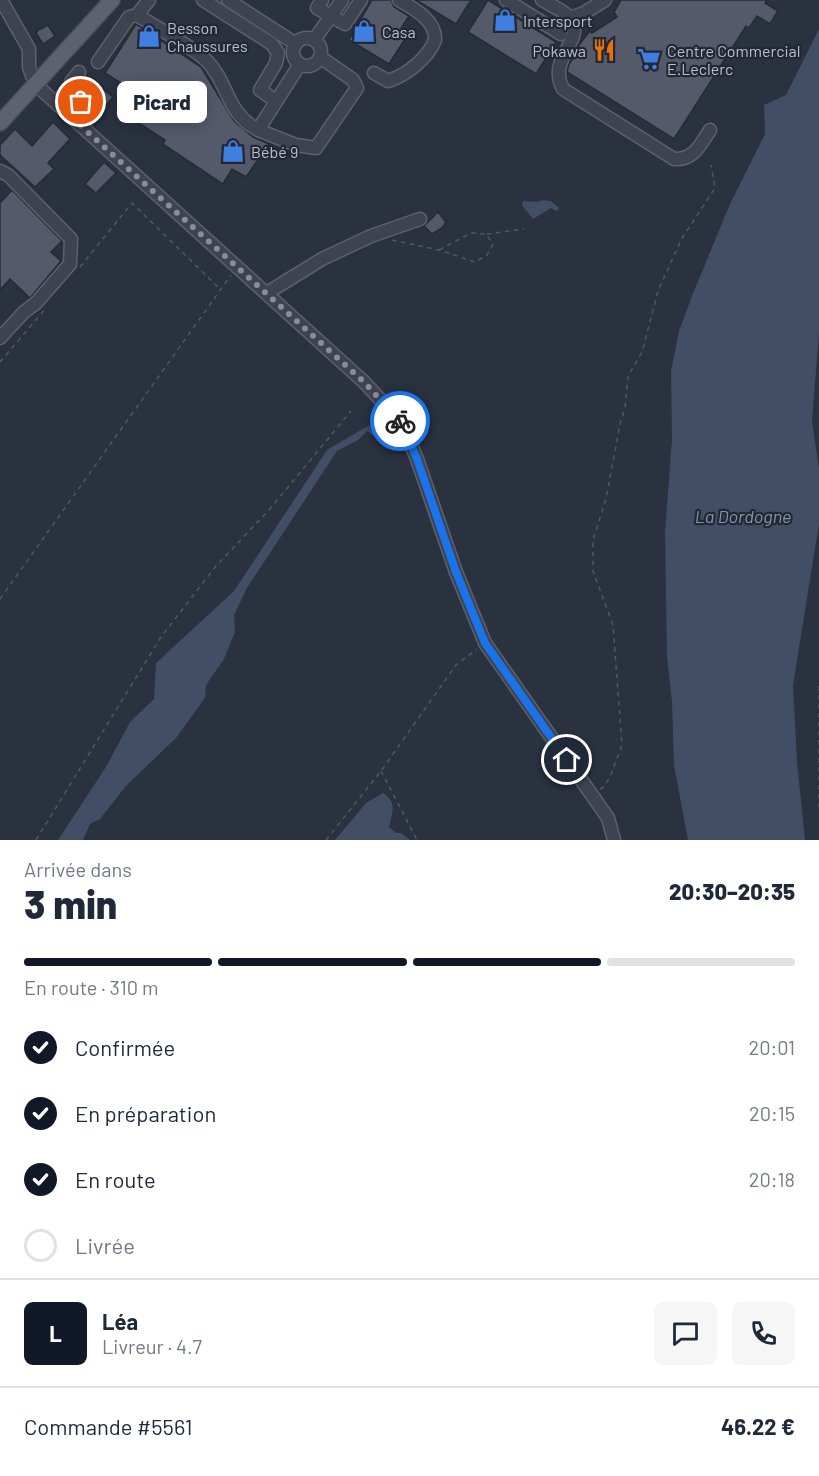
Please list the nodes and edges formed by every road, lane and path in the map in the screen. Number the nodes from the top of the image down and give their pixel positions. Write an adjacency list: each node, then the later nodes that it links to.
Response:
1 (1, 0): 25 (lane)
2 (112, 0): 25 (main road)
3 (149, 0): 13 (lane)
4 (203, 0): 26 (lane)
5 (322, 0): 14 (lane)
6 (399, 0): 24 (lane)
7 (506, 0): 16 (lane)
8 (542, 0): 12 (lane)
9 (605, 0): 15 (lane)
10 (237, 2): 19 (lane)
11 (352, 2): 14 (lane)
12 (555, 8): 15 (lane); 16 (lane)
13 (137, 15): 21 (lane); 29 (lane)
14 (332, 17): 18 (lane)
15 (570, 18): 30 (lane)
16 (546, 25): 17 (lane)
17 (561, 34)
18 (314, 40): 19 (lane); 20 (lane)
19 (296, 44): 22 (lane)
20 (320, 57): 22 (lane); 29 (lane)
21 (98, 62)
22 (300, 64): 26 (lane)
23 (79, 72): 28 (lane)
24 (374, 74)
25 (35, 84): 27 (main road); 28 (lane)
26 (276, 101): 29 (lane)
27 (0, 123)
28 (80, 125): 38 (lane)
29 (258, 130)
30 (710, 130)
31 (711, 165): 50 (path)
32 (3, 176): 43 (lane)
33 (420, 219): 36 (lane)
34 (525, 229): 35 (path)
35 (486, 234): 37 (path); 37 (path)
36 (371, 236): 37 (path); 41 (lane)
37 (439, 250)
38 (237, 266): 40 (path); 41 (lane)
39 (75, 273): 40 (path)
40 (221, 289): 46 (path)
41 (267, 293): 47 (lane)
42 (46, 308): 44 (path)
43 (0, 338)
44 (0, 362)
45 (351, 411): 53 (path)
46 (0, 599)
47 (485, 643): 49 (path); 50 (lane)
48 (819, 686): 51 (path)
49 (381, 771): 52 (path); 54 (path)
50 (591, 793): 55 (lane)
51 (819, 812)
52 (416, 839)
53 (36, 840)
54 (326, 840)
55 (614, 840)

